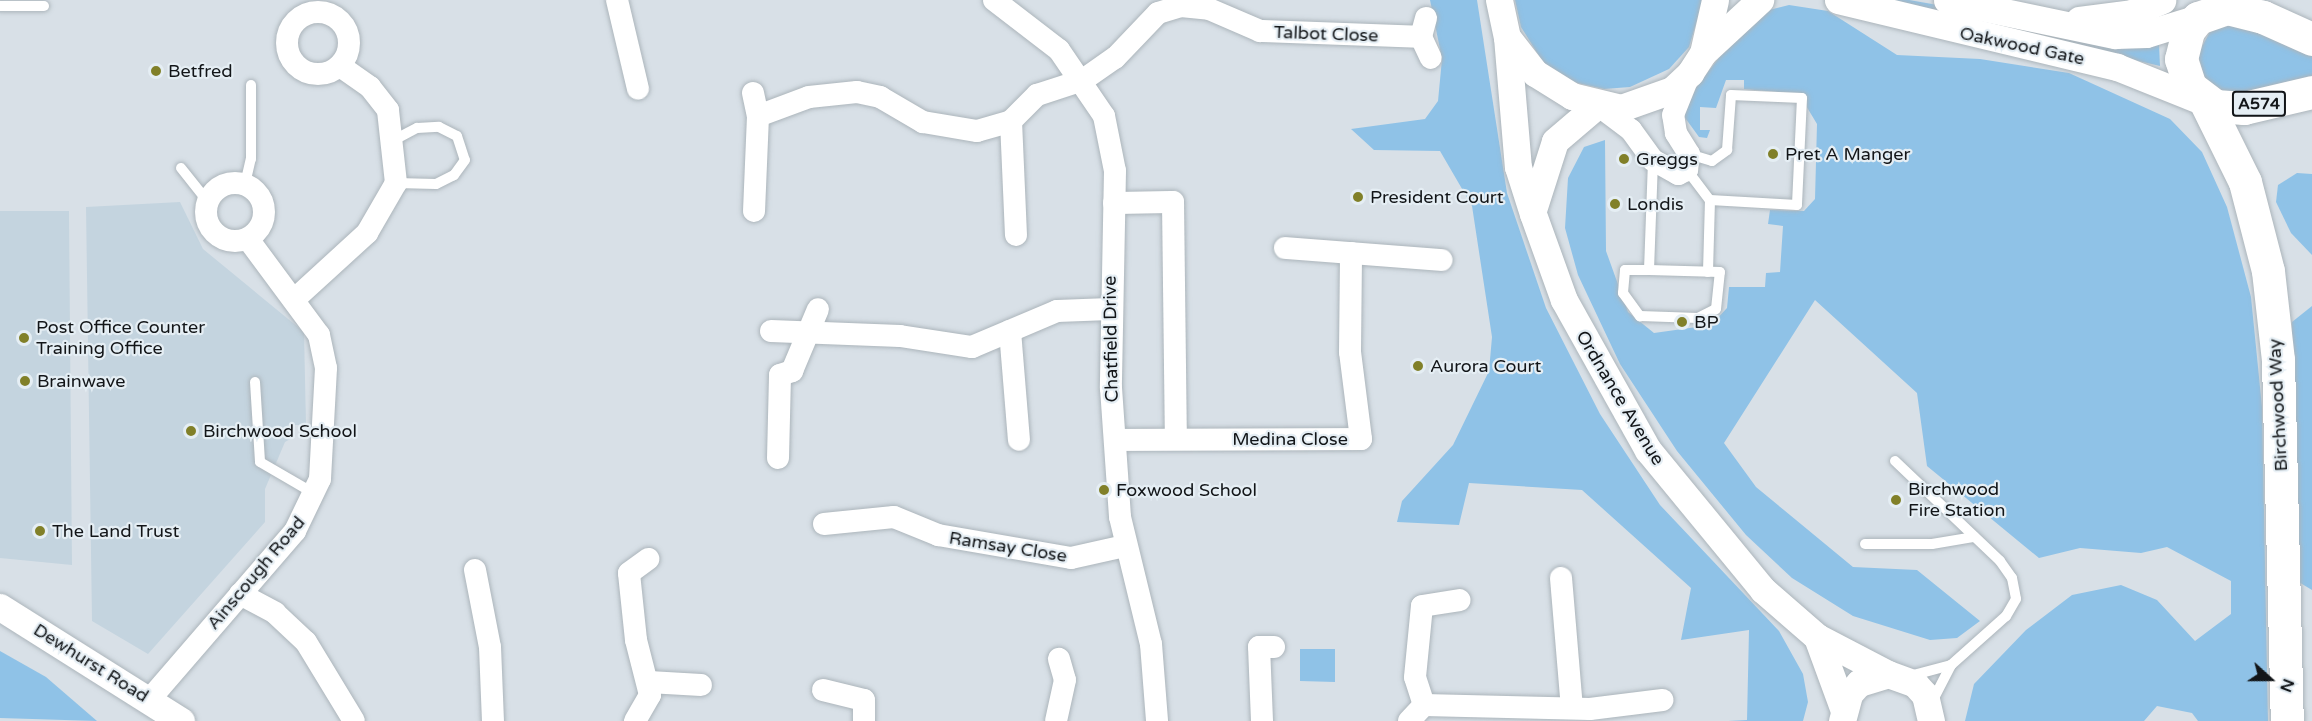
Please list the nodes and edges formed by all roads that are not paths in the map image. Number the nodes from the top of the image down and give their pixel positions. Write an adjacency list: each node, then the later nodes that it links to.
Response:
1 (617, 0): 20 (street)
2 (994, 0): 18 (street, Chatfield Drive)
3 (1499, 0): 13 (street, Ordnance Avenue)
4 (1715, 0): 16 (street)
5 (1760, 0): 16 (street)
6 (1838, 0): 23 (street, Oakwood Gate)
7 (1947, 0): 12 (street, Oakwood Gate)
8 (2162, 0): 12 (street)
9 (0, 6): 10 (lane)
10 (44, 6)
11 (2203, 11): 12 (street, Oakwood Gate); 14 (main road); 23 (main road, A574)
12 (2036, 21)
13 (1507, 38): 24 (street); 37 (street, Ordnance Avenue)
14 (2312, 39)
15 (1431, 58): 18 (street, Talbot Close)
16 (1696, 63): 24 (street); 29 (street)
17 (340, 66): 27 (street)
18 (1083, 80): 26 (street, Talbot Close); 35 (street, Chatfield Drive)
19 (251, 84): 32 (lane)
20 (638, 90)
21 (2312, 92): 23 (main road, A574)
22 (753, 93): 25 (street)
23 (2204, 102): 91 (main road, Birchwood Way / A574)
24 (1598, 106): 28 (street); 37 (street)
25 (758, 116): 26 (street); 36 (street)
26 (1011, 121): 38 (street)
27 (394, 140): 31 (street); 31 (lane)
28 (1653, 160): 29 (street); 43 (lane)
29 (1688, 162): 33 (lane); 33 (lane)
30 (181, 168): 34 (lane)
31 (396, 183): 45 (street)
32 (245, 184): 34 (street); 39 (street)
33 (1710, 201): 44 (lane)
34 (208, 202): 39 (street)
35 (1114, 203): 47 (street, Chatfield Drive); 52 (street)
36 (754, 210)
37 (1533, 214): 68 (street, Ordnance Avenue)
38 (1017, 235)
39 (248, 239): 45 (street, Ainscough Road)
40 (1285, 249): 41 (street)
41 (1351, 253): 42 (street); 52 (street, Medina Close)
42 (1442, 260)
43 (1649, 270): 44 (lane); 44 (lane)
44 (1708, 272)
45 (297, 297): 57 (street, Ainscough Road)
46 (818, 309): 50 (street)
47 (1110, 309): 49 (street); 54 (street, Chatfield Drive)
48 (771, 331): 50 (street)
49 (1010, 331): 50 (street); 53 (street)
50 (812, 333): 55 (street)
51 (255, 382): 57 (lane)
52 (1176, 439): 54 (street, Medina Close)
53 (1019, 440)
54 (1115, 440): 61 (street, Chatfield Drive)
55 (778, 458)
56 (1895, 461): 59 (lane)
57 (315, 494): 65 (street, Ainscough Road)
58 (824, 524): 61 (street, Ramsay Close)
59 (1974, 537): 60 (lane); 71 (lane)
60 (1865, 544)
61 (1125, 546): 89 (street, Chatfield Drive)
62 (648, 559): 73 (street)
63 (475, 570): 85 (street)
64 (1570, 587): 79 (street)
65 (240, 594): 76 (street, Ainscough Road); 84 (street)
66 (1460, 600): 78 (street)
67 (0, 607): 76 (street, Dewhurst Road)
68 (1817, 637): 72 (street, Ordnance Avenue); 82 (street, Ordnance Avenue)
69 (1274, 647): 90 (street)
70 (1059, 659): 88 (street)
71 (1951, 665): 72 (lane); 80 (lane)
72 (1896, 675): 80 (street, Ordnance Avenue); 82 (street)
73 (649, 682): 74 (street); 86 (street)
74 (701, 685)
75 (823, 690): 87 (street)
76 (150, 699): 83 (street, Dewhurst Road)
77 (1662, 700): 79 (street)
78 (1416, 713): 81 (street)
79 (1585, 713): 81 (street)
80 (1930, 714)
81 (1497, 715)
82 (1842, 717)
83 (181, 721)
84 (354, 721)
85 (493, 721)
86 (635, 721)
87 (864, 721)
88 (1056, 721)
89 (1156, 721)
90 (1262, 721)
91 (2287, 721)

